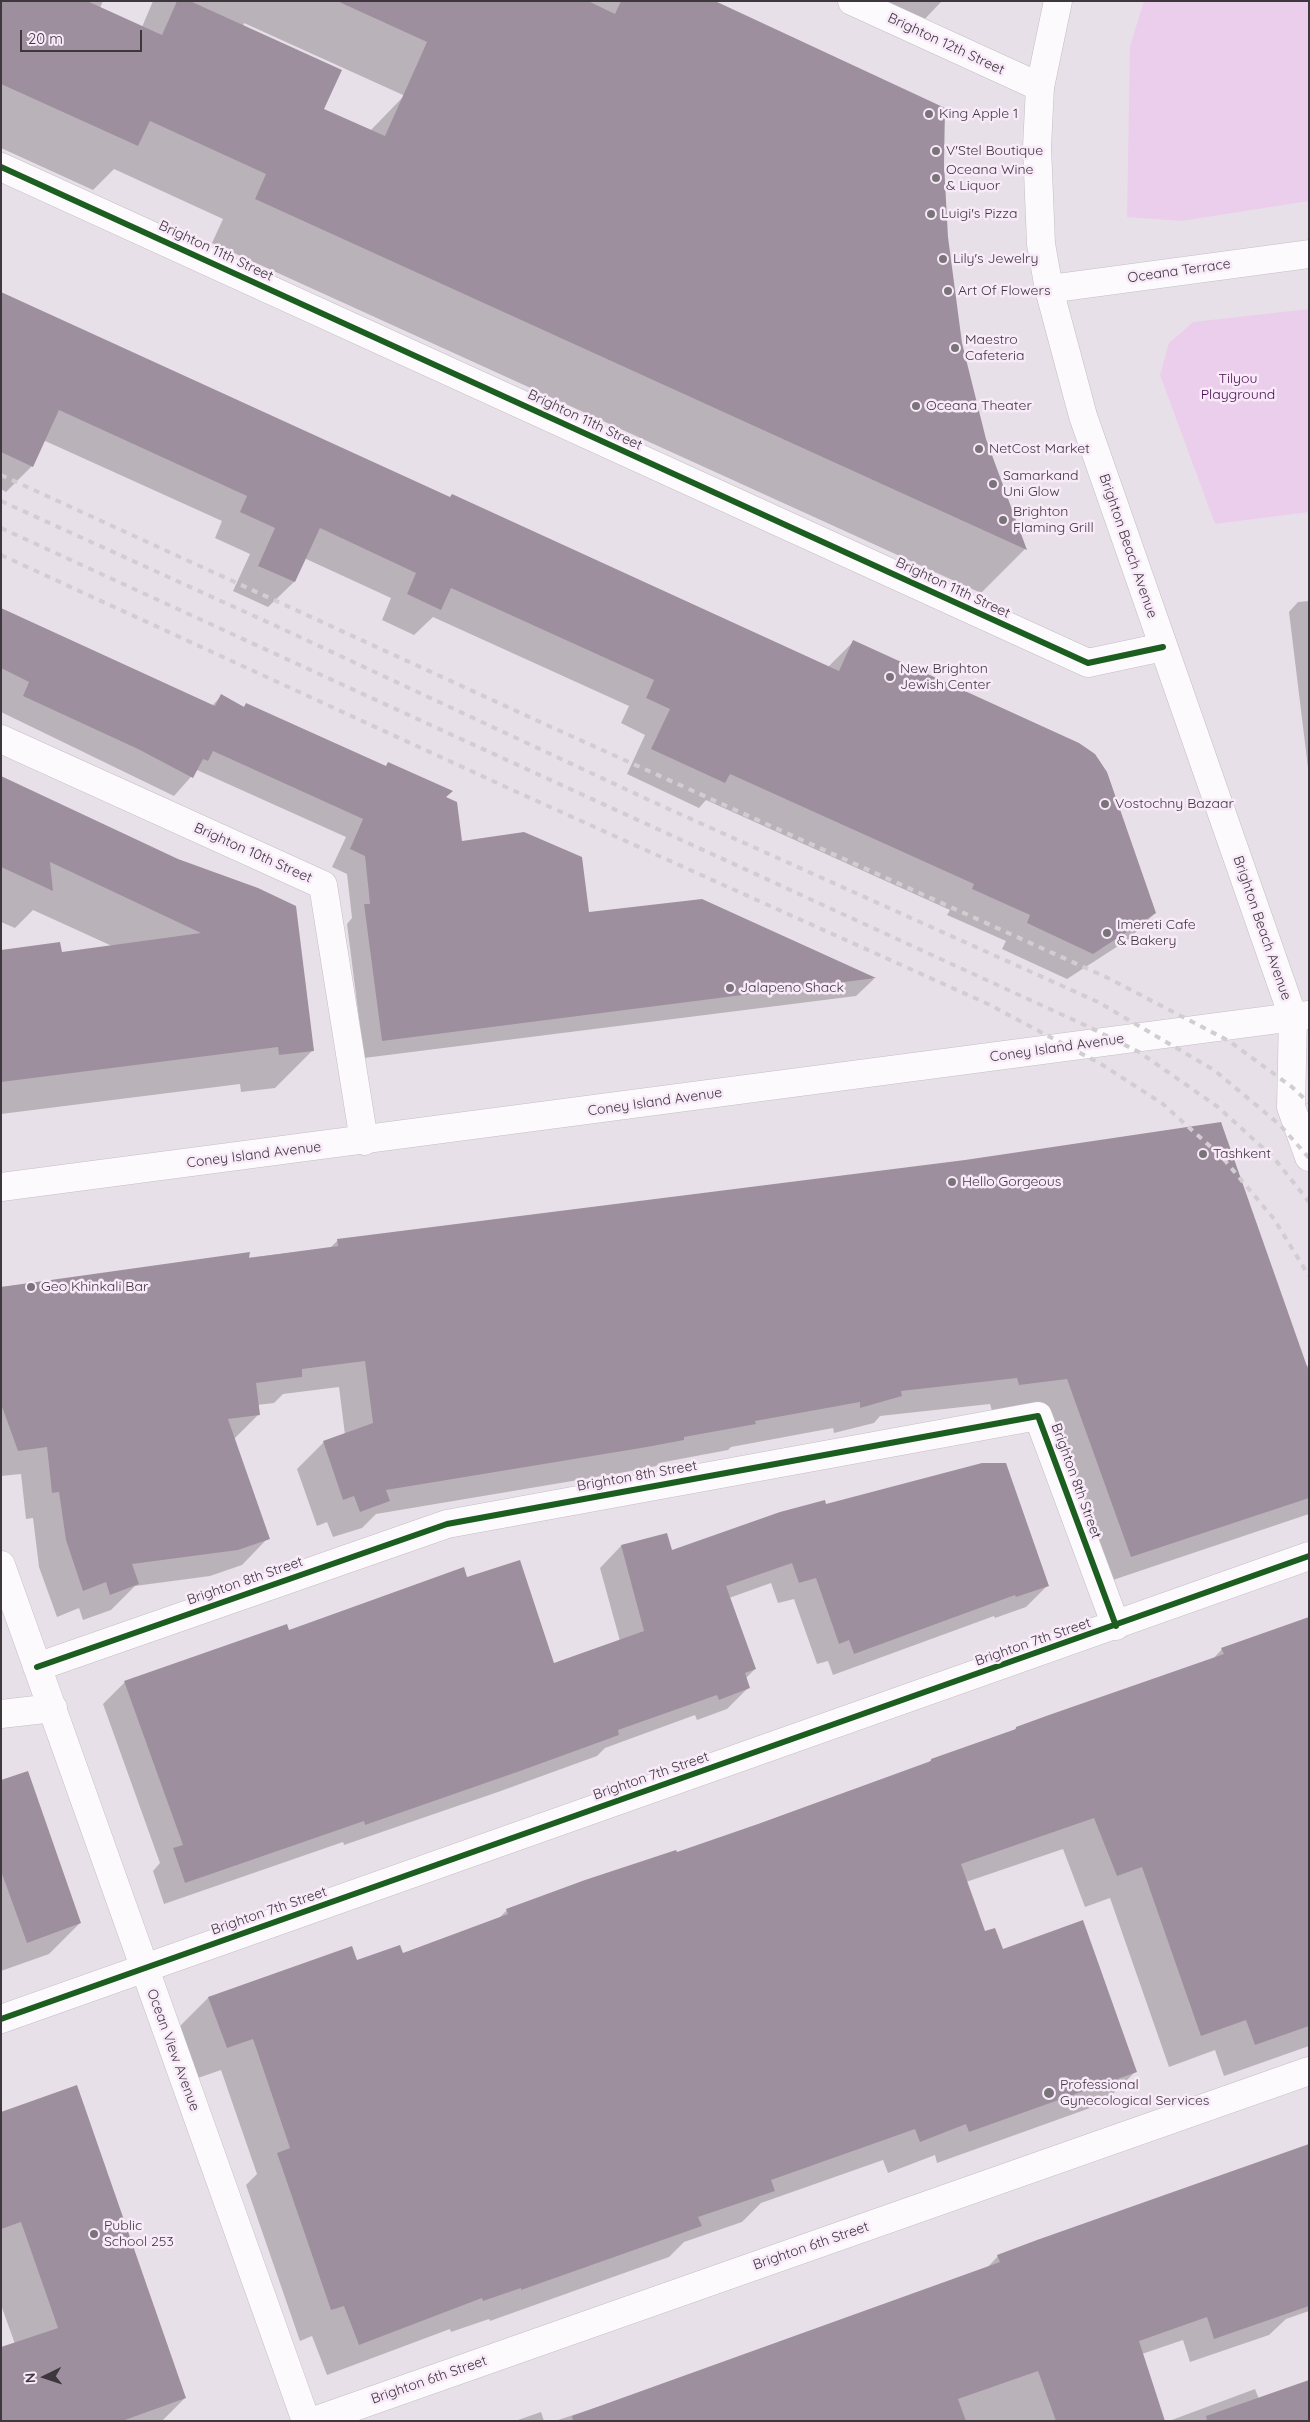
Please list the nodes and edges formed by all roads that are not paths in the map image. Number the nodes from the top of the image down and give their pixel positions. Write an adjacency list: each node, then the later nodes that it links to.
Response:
1 (852, 1): 3 (street, Brighton 12th Street)
2 (1058, 1): 3 (street, Brighton Beach Avenue)
3 (1040, 87): 6 (street, Brighton Beach Avenue)
4 (1, 167): 7 (street, Brighton 11th Street)
5 (1309, 254): 6 (street, Oceana Terrace)
6 (1049, 289): 7 (street, Brighton Beach Avenue)
7 (1163, 647): 9 (street, Brighton Beach Avenue)
8 (1, 739): 10 (street, Brighton 10th Street)
9 (1304, 1022): 10 (street, Coney Island Avenue); 11 (street, Brighton Beach Avenue)
10 (364, 1141): 12 (street, Coney Island Avenue)
11 (1309, 1157)
12 (1, 1187)
13 (1309, 1556): 15 (street, Brighton 7th Street)
14 (1, 1566): 16 (street, Ocean View Avenue)
15 (1116, 1626): 16 (street, Brighton 8th Street); 19 (street, Brighton 7th Street)
16 (37, 1667): 17 (street, Ocean View Avenue)
17 (53, 1708): 18 (street); 19 (street, Ocean View Avenue)
18 (1, 1714)
19 (144, 1968): 20 (street, Brighton 7th Street); 22 (street, Ocean View Avenue)
20 (1, 2019)
21 (1309, 2072): 23 (street, Brighton 6th Street)
22 (306, 2421)
23 (314, 2421)

